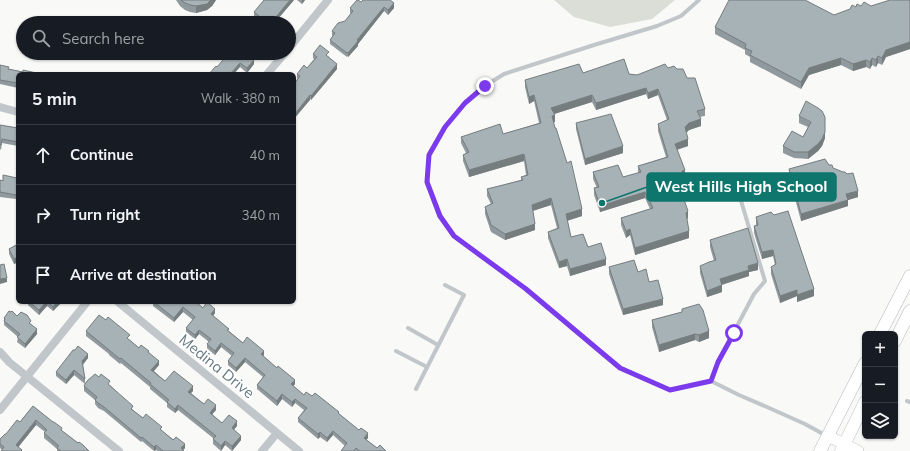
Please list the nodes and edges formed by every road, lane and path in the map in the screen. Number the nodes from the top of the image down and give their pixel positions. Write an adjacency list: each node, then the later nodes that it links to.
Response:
1 (328, 0): 3 (street)
2 (699, 0): 23 (lane)
3 (296, 39)
4 (279, 60): 5 (street)
5 (270, 72)
6 (0, 107): 7 (street)
7 (16, 111)
8 (739, 194): 23 (lane)
9 (910, 276): 15 (main road)
10 (445, 285): 17 (lane)
11 (85, 304): 22 (street)
12 (120, 304): 27 (street, Medina Drive)
13 (910, 312): 16 (main road)
14 (408, 328): 17 (lane)
15 (882, 331)
16 (898, 335)
17 (438, 345): 20 (lane)
18 (396, 350): 20 (lane)
19 (0, 352): 22 (street)
20 (427, 367): 24 (lane)
21 (863, 367): 28 (main road)
22 (27, 376): 26 (street); 30 (street)
23 (711, 381): 28 (lane)
24 (416, 389)
25 (865, 403): 29 (main road)
26 (0, 410)
27 (277, 433): 31 (street); 32 (street, Medina Drive)
28 (828, 436): 29 (street); 33 (main road)
29 (843, 448): 34 (street)
30 (119, 451)
31 (262, 451)
32 (299, 451)
33 (820, 451)
34 (858, 451)

